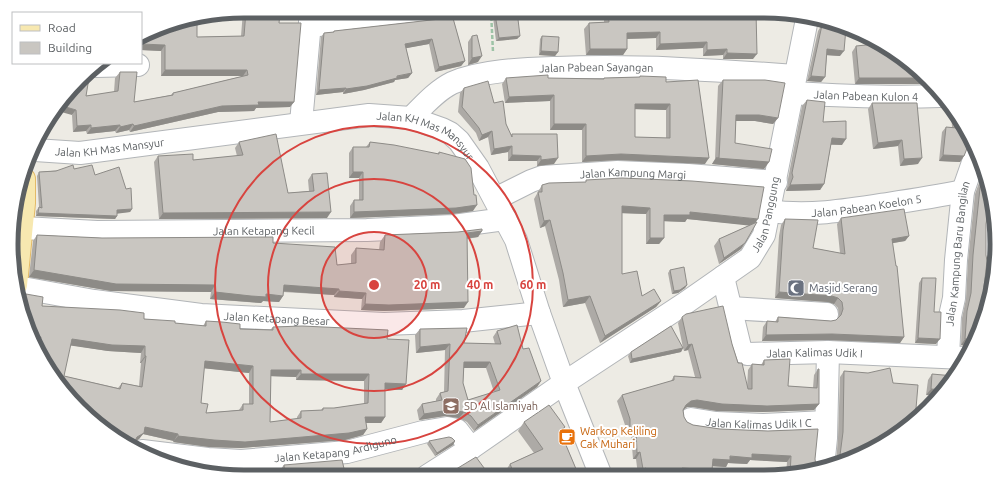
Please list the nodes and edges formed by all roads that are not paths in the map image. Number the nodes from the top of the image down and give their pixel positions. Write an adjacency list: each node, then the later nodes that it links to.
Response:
1 (311, 18): 8 (street)
2 (806, 22): 5 (street, Jalan Panggung)
3 (138, 65): 4 (street)
4 (105, 66)
5 (794, 85): 6 (street, Jalan Pabean Kulon 4); 7 (street, Jalan Pabean Sayangan); 11 (street, Jalan Panggung)
6 (935, 96)
7 (411, 118): 8 (street, Jalan KH Mas Mansyur); 14 (street, Jalan KH Mas Mansyur)
8 (301, 123): 9 (street, Jalan KH Mas Mansyur)
9 (38, 150)
10 (974, 160): 12 (street, Jalan Kampung Baru Bangilan)
11 (776, 182): 14 (street, Jalan Kampung Margi); 15 (street, Jalan Panggung)
12 (963, 191): 15 (street, Jalan Pabean Koelon 5); 25 (street, Jalan Kampung Baru Bangilan)
13 (24, 193): 17 (main road)
14 (495, 199): 16 (street, Jalan KH Mas Mansyur)
15 (769, 211): 19 (street, Jalan Panggung)
16 (505, 219): 17 (street, Jalan Ketapang Kecil); 22 (street, Jalan KH Mas Mansyur)
17 (23, 228): 18 (main road)
18 (19, 264)
19 (723, 277): 21 (street, Jalan Kalimas Udik I); 26 (street, Jalan Panggung)
20 (22, 287): 22 (street, Jalan Ketapang Besar)
21 (730, 308): 23 (street); 24 (street, Jalan Kalimas Udik I)
22 (539, 313): 26 (street, Jalan KH Mas Mansyur)
23 (828, 314)
24 (828, 352): 25 (street, Jalan Kalimas Udik I); 28 (street)
25 (957, 358)
26 (564, 383): 29 (street, Jalan Panggung); 33 (street, Jalan KH Mas Mansyur)
27 (691, 419): 28 (street, Jalan Kalimas Udik I C)
28 (826, 422): 31 (street)
29 (471, 448): 30 (street, Jalan Ketapang Ardiguno); 32 (street, Jalan Panggung)
30 (155, 452)
31 (824, 462)
32 (437, 470)
33 (599, 470)

